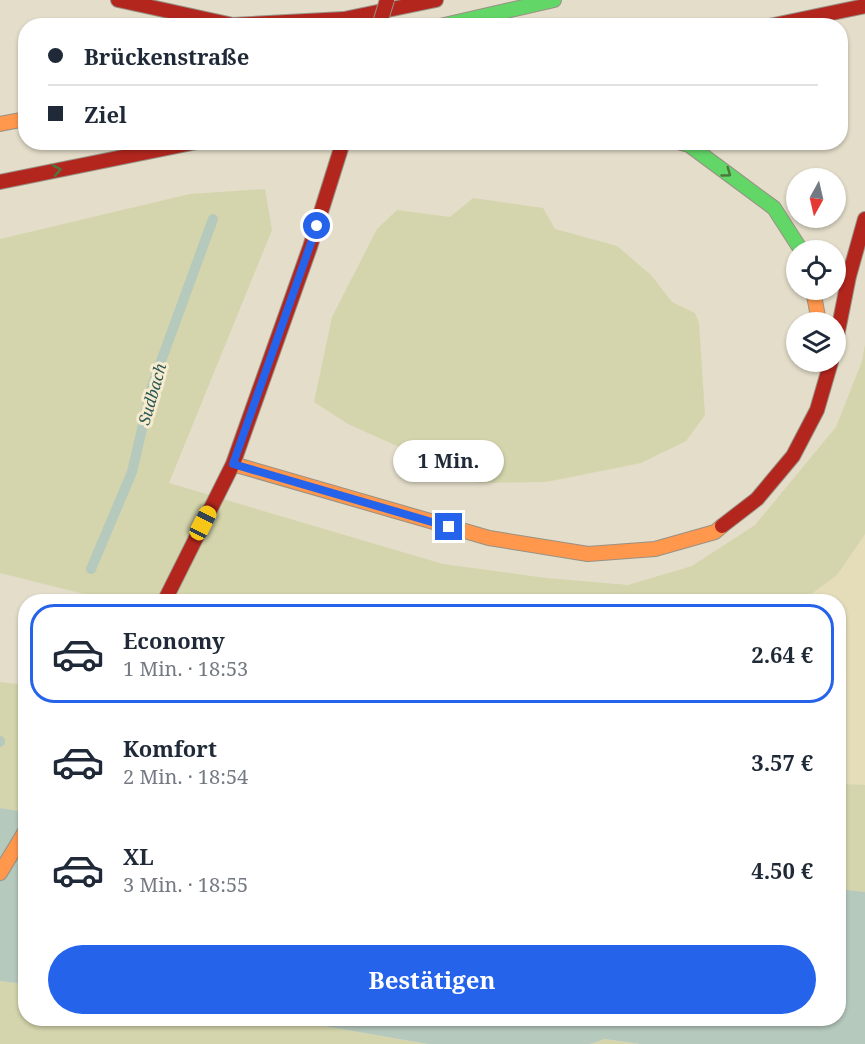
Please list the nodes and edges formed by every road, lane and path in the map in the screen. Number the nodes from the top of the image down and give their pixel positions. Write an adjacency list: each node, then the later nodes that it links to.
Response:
1 (118, 0): 6 (main road)
2 (387, 0): 8 (main road, bridge)
3 (436, 0): 7 (main road)
4 (554, 0): 9 (main road)
5 (865, 6): 10 (main road)
6 (201, 18)
7 (349, 18)
8 (381, 18)
9 (475, 18)
10 (807, 18)
11 (18, 120): 12 (main road)
12 (0, 124)
13 (158, 150): 16 (main road, one-way to 13)
14 (340, 150): 23 (main road)
15 (696, 150): 18 (main road, one-way to 18)
16 (0, 182)
17 (865, 219): 19 (main road)
18 (795, 240)
19 (842, 312)
20 (827, 372): 22 (main road)
21 (829, 372): 22 (main road)
22 (828, 376): 23 (main road)
23 (233, 464): 24 (main road)
24 (168, 594)
25 (18, 843): 26 (main road)
26 (0, 873)

